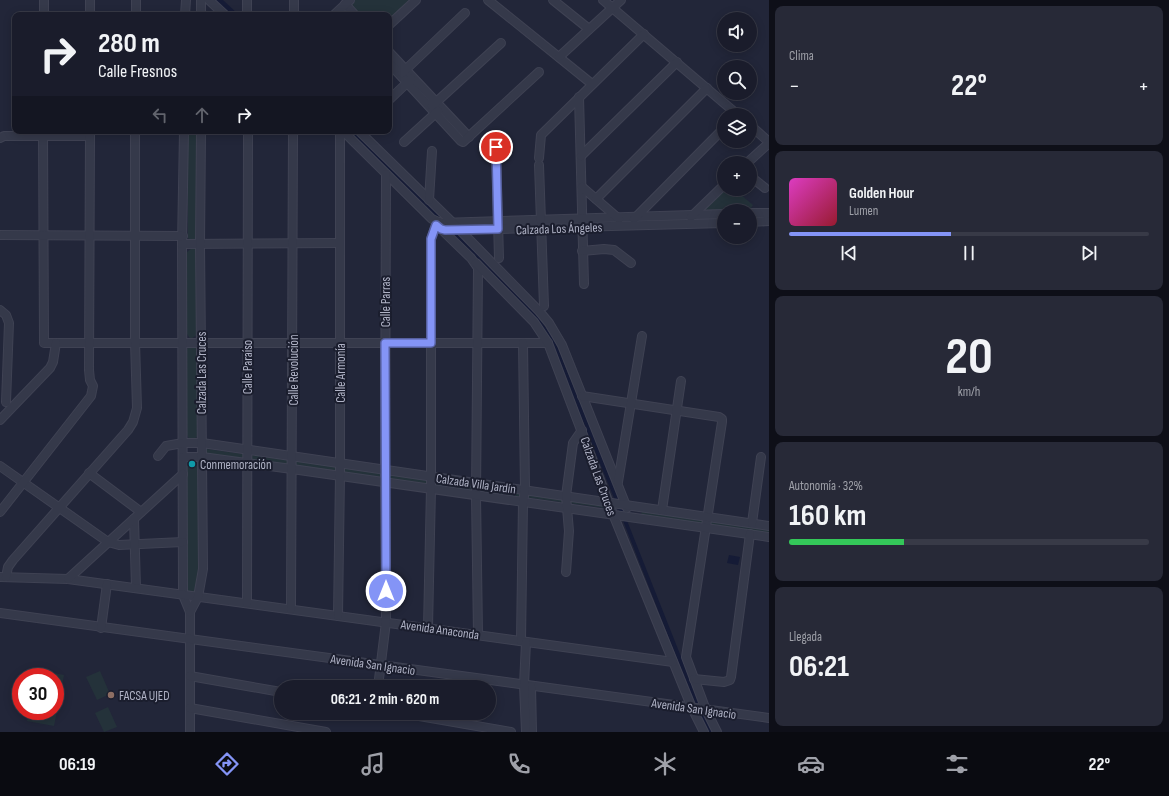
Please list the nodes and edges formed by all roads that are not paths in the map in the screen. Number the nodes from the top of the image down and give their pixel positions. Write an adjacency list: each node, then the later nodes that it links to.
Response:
1 (44, 0): 15 (street)
2 (90, 0): 16 (street)
3 (136, 0): 17 (street)
4 (186, 0): 18 (street)
5 (201, 0): 19 (street)
6 (209, 0): 20 (street)
7 (247, 0): 21 (street)
8 (294, 0): 22 (street)
9 (416, 0): 24 (street)
10 (553, 0): 25 (street)
11 (603, 0): 14 (street)
12 (621, 0): 14 (street)
13 (493, 1): 29 (street)
14 (613, 8): 25 (street); 26 (street)
15 (44, 12)
16 (90, 12)
17 (136, 12)
18 (185, 12)
19 (201, 12)
20 (222, 12)
21 (247, 12)
22 (294, 12)
23 (465, 13): 32 (street)
24 (392, 22)
25 (589, 29): 29 (street)
26 (644, 34): 30 (street); 35 (street)
27 (501, 44): 39 (street)
28 (392, 56): 32 (street)
29 (559, 57): 35 (street)
30 (676, 62): 36 (street); 58 (street)
31 (392, 66): 32 (street)
32 (403, 72): 34 (street)
33 (539, 72): 39 (street)
34 (410, 80): 37 (street); 39 (street)
35 (592, 84): 38 (street)
36 (707, 88): 40 (street); 66 (street)
37 (392, 97)
38 (578, 97): 58 (street, Calzada Los Ángeles); 78 (street)
39 (436, 108): 54 (street)
40 (730, 108)
41 (757, 131): 55 (street)
42 (43, 134): 43 (street); 53 (street); 84 (street)
43 (90, 134): 85 (street)
44 (135, 134): 86 (street)
45 (184, 134): 87 (street, Calzada Las Cruces)
46 (201, 134): 89 (street, Calzada Las Cruces)
47 (248, 134): 90 (street, Calle Paraíso)
48 (293, 134): 91 (street, Calle Revolución)
49 (342, 134): 88 (street, Calle Armonía)
50 (345, 134): 60 (street, Calzada Las Cruces)
51 (363, 134): 65 (street, Calzada Las Cruces)
52 (717, 135): 71 (street)
53 (0, 138)
54 (404, 142)
55 (769, 142): 59 (street)
56 (496, 147): 80 (street)
57 (432, 151): 65 (street)
58 (581, 156): 62 (street, Calzada Los Ángeles)
59 (755, 156)
60 (386, 174): 77 (street, Calzada Las Cruces); 109 (street, Calle Parras)
61 (757, 181): 63 (street)
62 (582, 187): 66 (street, Calzada Los Ángeles); 76 (street, Calzada Los Ángeles)
63 (766, 188)
64 (717, 192): 70 (street)
65 (429, 200): 77 (street, Calzada Las Cruces)
66 (596, 200): 72 (street, Calzada Los Ángeles)
67 (769, 213): 69 (street)
68 (717, 214): 70 (street, Calzada Los Ángeles)
69 (757, 214)
70 (693, 215): 71 (street, Calzada Los Ángeles); 79 (street)
71 (636, 217): 72 (street, Calzada Los Ángeles); 81 (street)
72 (618, 218): 76 (street, Calzada Los Ángeles); 81 (street, Calzada Los Ángeles)
73 (769, 221): 75 (street)
74 (717, 222): 79 (street, Calzada Los Ángeles)
75 (757, 222)
76 (581, 223): 78 (street, Calzada Los Ángeles); 81 (street, Calzada Los Ángeles); 92 (street)
77 (441, 224): 80 (street, Calzada Los Ángeles); 82 (street, Calzada Las Cruces); 94 (street, Calzada Las Cruces); 110 (street)
78 (541, 224): 80 (street, Calzada Los Ángeles); 97 (street)
79 (686, 224): 81 (street, Calzada Los Ángeles)
80 (498, 225): 82 (street, Calzada Los Ángeles); 93 (street)
81 (627, 226)
82 (459, 230): 115 (street, Calzada Las Cruces)
83 (0, 235): 84 (street)
84 (44, 235): 85 (street); 102 (street)
85 (90, 235): 86 (street); 103 (street)
86 (135, 236): 87 (street); 101 (street)
87 (182, 240): 89 (street); 104 (street, Calzada Las Cruces)
88 (340, 243): 91 (street); 108 (street, Calle Armonía)
89 (200, 244): 90 (street); 105 (street, Calzada Las Cruces)
90 (248, 244): 91 (street); 106 (street, Calle Paraíso)
91 (293, 244): 107 (street, Calle Revolución)
92 (582, 251): 95 (street); 96 (street)
93 (499, 258)
94 (476, 263): 111 (street); 113 (street, Calzada Las Cruces)
95 (631, 263)
96 (584, 284)
97 (544, 306)
98 (0, 310): 99 (street)
99 (4, 319): 117 (street)
100 (642, 336): 118 (street)
101 (135, 342): 103 (street); 104 (street); 135 (street)
102 (56, 343): 103 (street); 116 (street)
103 (89, 343): 139 (street)
104 (183, 343): 105 (street); 122 (street, Calzada Las Cruces)
105 (201, 343): 106 (street); 123 (street, Calzada Las Cruces)
106 (247, 343): 107 (street); 124 (street, Calle Paraíso)
107 (293, 343): 108 (street); 126 (street, Calle Revolución)
108 (340, 343): 109 (street); 130 (street, Calle Armonía)
109 (385, 343): 110 (street); 134 (street, Calle Parras)
110 (431, 343): 111 (street); 138 (street)
111 (478, 343): 112 (street); 141 (street)
112 (523, 343): 113 (street); 144 (street)
113 (548, 343): 121 (street, Calzada Las Cruces)
114 (681, 381): 119 (street)
115 (582, 396): 118 (street); 142 (street, Calzada Las Cruces)
116 (19, 399): 117 (street); 120 (street)
117 (3, 402)
118 (631, 404): 119 (street); 142 (street)
119 (677, 410): 152 (street); 157 (street)
120 (0, 420)
121 (582, 430): 146 (street); 148 (street, Calzada Las Cruces)
122 (183, 443): 123 (street, Calzada Villa Jardín); 125 (street, Calzada Villa Jardín); 127 (street, Calzada Las Cruces)
123 (202, 444): 124 (street, Calzada Villa Jardín); 128 (street, Calzada Las Cruces)
124 (247, 450): 126 (street, Calzada Villa Jardín); 131 (street, Calle Paraíso)
125 (158, 456)
126 (292, 456): 130 (street, Calzada Villa Jardín); 133 (street, Calle Revolución)
127 (183, 457): 128 (street, Calzada Villa Jardín); 136 (street, Calzada Las Cruces)
128 (202, 457): 131 (street, Calzada Villa Jardín); 173 (street, Calzada Las Cruces)
129 (761, 457): 159 (street)
130 (340, 463): 134 (street, Calzada Villa Jardín); 137 (street, Calle Armonía)
131 (247, 464): 133 (street, Calzada Villa Jardín); 174 (street, Calle Paraíso)
132 (0, 466): 139 (street)
133 (292, 469): 137 (street, Calzada Villa Jardín); 175 (street, Calle Revolución)
134 (385, 470): 138 (street, Calzada Villa Jardín); 140 (street, Calle Parras)
135 (89, 473): 150 (street); 154 (street)
136 (183, 474): 154 (street); 165 (street, Calzada Las Cruces)
137 (340, 476): 140 (street, Calzada Villa Jardín); 178 (street, Calle Armonía)
138 (431, 476): 141 (street, Calzada Villa Jardín); 143 (street)
139 (23, 482): 150 (street); 153 (street)
140 (385, 482): 143 (street, Calzada Villa Jardín); 179 (street, Calle Parras)
141 (476, 483): 144 (street, Calzada Villa Jardín); 145 (street)
142 (618, 483): 149 (street, Calzada Las Cruces)
143 (431, 488): 145 (street, Calzada Villa Jardín); 181 (street)
144 (524, 490): 146 (street, Calzada Villa Jardín); 147 (street)
145 (476, 495): 147 (street, Calzada Villa Jardín); 182 (street)
146 (566, 496): 148 (street, Calzada Villa Jardín); 151 (street)
147 (523, 502): 151 (street, Calzada Villa Jardín); 184 (street)
148 (609, 502): 149 (street, Calzada Villa Jardín); 155 (street, Calzada Las Cruces)
149 (626, 505): 152 (street, Calzada Villa Jardín); 156 (street, Calzada Las Cruces)
150 (59, 508): 164 (street); 168 (street)
151 (567, 508): 155 (street, Calzada Villa Jardín); 167 (street)
152 (662, 510): 157 (street, Calzada Villa Jardín)
153 (0, 512)
154 (141, 512): 158 (street)
155 (613, 514): 156 (street, Calzada Villa Jardín); 185 (street, Calzada Las Cruces)
156 (630, 517): 161 (street, Calzada Villa Jardín)
157 (707, 517): 159 (street, Calzada Villa Jardín); 161 (street)
158 (134, 519): 164 (street); 166 (street)
159 (752, 523): 160 (street, Calzada Villa Jardín)
160 (769, 526)
161 (706, 528): 162 (street, Calzada Villa Jardín); 188 (street)
162 (750, 534): 163 (street, Calzada Villa Jardín); 188 (street)
163 (769, 537)
164 (108, 542): 166 (street); 169 (street)
165 (183, 542): 166 (street); 172 (street, Calzada Las Cruces)
166 (135, 544): 171 (street)
167 (566, 572)
168 (3, 577): 169 (street, Avenida Anaconda)
169 (68, 579): 170 (street, Avenida Anaconda)
170 (107, 584): 171 (street, Avenida Anaconda); 180 (street)
171 (136, 588): 172 (street, Avenida Anaconda)
172 (183, 594): 173 (street, Avenida Anaconda); 176 (street, Calzada Las Cruces)
173 (198, 597): 174 (street, Avenida Anaconda); 176 (street, Calzada Las Cruces)
174 (247, 603): 175 (street, Avenida Anaconda)
175 (291, 609): 178 (street, Avenida Anaconda)
176 (190, 612): 183 (street, Calzada Las Cruces)
177 (0, 614): 180 (street, Avenida San Ignacio)
178 (338, 616): 179 (street, Avenida Anaconda)
179 (386, 622): 181 (street, Avenida Anaconda); 186 (street, Calle Parras)
180 (102, 628): 183 (street, Avenida San Ignacio)
181 (428, 628): 182 (street, Avenida Anaconda)
182 (478, 635): 184 (street, Avenida Anaconda)
183 (190, 640): 186 (street, Avenida San Ignacio); 187 (street, Calzada Las Cruces)
184 (524, 641): 185 (street, Avenida Anaconda); 190 (street)
185 (673, 662): 193 (street, Calzada Las Cruces)
186 (381, 666): 189 (street, Calle Parras); 190 (street, Avenida San Ignacio)
187 (190, 676): 191 (street); 192 (street, Calzada Las Cruces)
188 (694, 679): 194 (street)
189 (379, 680)
190 (528, 685): 193 (street, Avenida San Ignacio); 200 (street); 201 (street)
191 (274, 691)
192 (190, 708): 197 (street, Calzada Las Cruces); 198 (street)
193 (692, 708): 194 (street, Avenida San Ignacio); 202 (street, Calzada Las Cruces)
194 (706, 710): 195 (street, Avenida San Ignacio); 203 (street)
195 (769, 718)
196 (442, 720): 199 (street)
197 (190, 732)
198 (326, 732)
199 (511, 732)
200 (526, 732)
201 (532, 732)
202 (704, 732)
203 (717, 732)

